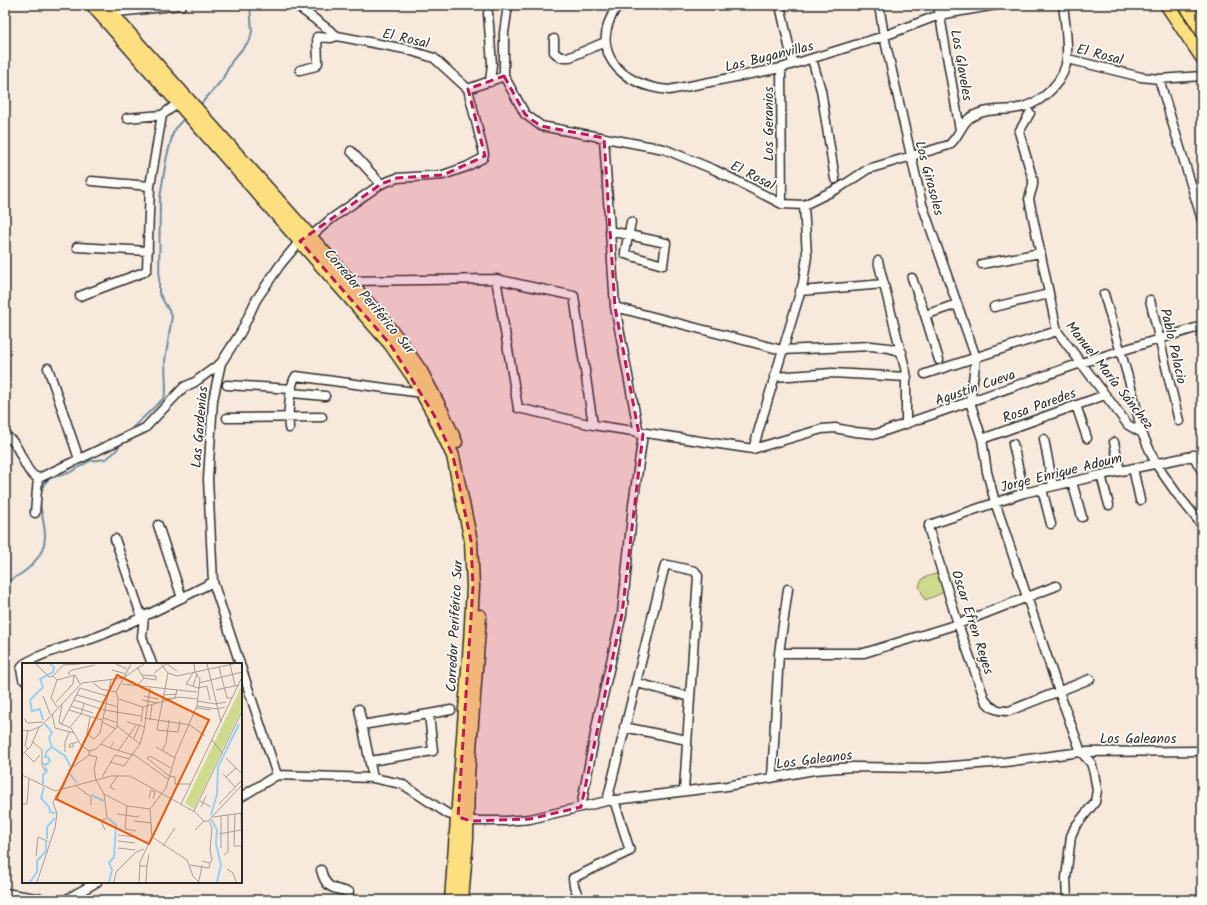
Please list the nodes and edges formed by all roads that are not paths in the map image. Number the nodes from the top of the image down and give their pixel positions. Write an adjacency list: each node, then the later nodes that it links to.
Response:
1 (85, 5): 13 (street)
2 (182, 5): 13 (street)
3 (296, 5): 17 (street, El Rosal)
4 (508, 5): 27 (street)
5 (618, 5): 20 (street)
6 (780, 5): 24 (street)
7 (878, 5): 18 (street, Los Girasoles)
8 (938, 5): 15 (street, Los Glaveles)
9 (996, 5): 15 (street, Las Buganvillas)
10 (1063, 5): 23 (street)
11 (1167, 5): 21 (highway)
12 (1186, 5): 16 (highway)
13 (101, 8): 32 (main road, Corredor Periférico Sur); 52 (main road, Corredor Periférico Sur)
14 (488, 13): 30 (street)
15 (939, 15): 18 (street, Las Buganvillas); 36 (street, Los Glaveles)
16 (1202, 32)
17 (337, 36): 26 (street); 31 (street, El Rosal)
18 (884, 36): 22 (street, Las Buganvillas); 39 (street, Los Girasoles)
19 (554, 39): 20 (street)
20 (605, 42): 25 (street, Las Buganvillas)
21 (1202, 57)
22 (812, 59): 24 (street, Las Buganvillas); 40 (street)
23 (1068, 59): 29 (street, El Rosal); 36 (street, El Rosal)
24 (793, 64): 25 (street, Las Buganvillas)
25 (781, 68): 45 (street, Los Geranios)
26 (300, 70)
27 (504, 76): 30 (street); 37 (street, El Rosal)
28 (1202, 76): 29 (street, El Rosal)
29 (1159, 79): 44 (street)
30 (490, 82): 31 (street)
31 (468, 88): 42 (street, Las Gardenias)
32 (178, 104): 34 (street); 52 (main road, Corredor Periférico Sur)
33 (1030, 113): 55 (street, Manuel María Sánchez)
34 (162, 115): 35 (street); 43 (street)
35 (127, 118)
36 (960, 130): 39 (street, El Rosal)
37 (604, 138): 45 (street, El Rosal); 50 (street)
38 (351, 151): 42 (street)
39 (910, 156): 46 (street, El Rosal); 67 (street, Los Girasoles)
40 (835, 179)
41 (91, 181): 43 (street)
42 (381, 184): 52 (street, Las Gardenias)
43 (150, 186): 54 (street)
44 (1192, 188): 47 (street); 48 (street)
45 (782, 204): 46 (street, El Rosal)
46 (804, 205): 62 (street)
47 (1202, 208)
48 (1202, 220)
49 (631, 222): 51 (street)
50 (610, 231): 51 (street); 68 (street)
51 (629, 234): 51 (street)
52 (305, 239): 60 (main road, Corredor Periférico Sur); 79 (street, Las Gardenias); 87 (main road, Corredor Periférico Sur)
53 (77, 247): 54 (street)
54 (148, 251): 65 (street)
55 (1040, 253): 57 (street); 63 (street, Manuel María Sánchez)
56 (878, 261): 61 (street)
57 (982, 264)
58 (912, 278): 70 (street)
59 (496, 279): 60 (street); 97 (street); 97 (street)
60 (349, 280): 165 (main road, Corredor Periférico Sur)
61 (884, 284): 62 (street); 76 (street)
62 (800, 291): 74 (street)
63 (1049, 294): 69 (street); 72 (street, Manuel María Sánchez)
64 (1104, 294): 75 (street)
65 (80, 296)
66 (1150, 300): 73 (street, Pablo Palacio)
67 (957, 304): 70 (street); 77 (street, Los Girasoles)
68 (615, 307): 74 (street); 100 (street)
69 (994, 307)
70 (925, 315): 78 (street)
71 (1202, 326): 73 (street, Agustin Cueva)
72 (1057, 331): 77 (street); 80 (street, Manuel María Sánchez)
73 (1158, 339): 75 (street, Agustin Cueva); 95 (street, Pablo Palacio)
74 (782, 350): 76 (street); 83 (street)
75 (1121, 350): 80 (street, Agustin Cueva); 99 (street)
76 (902, 352): 84 (street)
77 (975, 355): 82 (street); 90 (street)
78 (939, 360)
79 (221, 363): 110 (street); 131 (street, Las Gardenias)
80 (1081, 363): 88 (street, Manuel María Sánchez); 90 (street, Agustin Cueva)
81 (48, 368): 110 (street)
82 (925, 374)
83 (774, 377): 84 (street); 107 (street)
84 (907, 377): 96 (street)
85 (227, 385): 86 (street)
86 (292, 391): 87 (street); 89 (street); 92 (street)
87 (422, 393): 165 (main road, Corredor Periférico Sur)
88 (1105, 395): 91 (street, Rosa Paredes); 99 (street, Manuel María Sánchez)
89 (325, 396)
90 (970, 402): 96 (street, Agustin Cueva); 103 (street)
91 (1076, 405): 102 (street); 103 (street, Rosa Paredes)
92 (288, 417): 93 (street); 94 (street); 98 (street)
93 (322, 417)
94 (227, 418)
95 (1179, 421)
96 (906, 424): 107 (street, Agustin Cueva)
97 (593, 425): 100 (street)
98 (289, 428)
99 (1142, 433): 111 (street, Manuel María Sánchez)
100 (641, 434): 107 (street); 164 (street)
101 (5, 436): 116 (street)
102 (1086, 438)
103 (982, 439): 122 (street)
104 (1044, 439): 118 (street)
105 (1114, 442): 114 (street)
106 (1013, 444): 120 (street)
107 (753, 449)
108 (1202, 454): 109 (street, Jorge Enrique Adoum)
109 (1193, 455): 111 (street, Jorge Enrique Adoum); 113 (street)
110 (79, 459): 116 (street)
111 (1156, 464): 112 (street, Jorge Enrique Adoum); 129 (street, Manuel María Sánchez)
112 (1133, 468): 114 (street, Jorge Enrique Adoum); 121 (street)
113 (1202, 470)
114 (1120, 471): 115 (street, Jorge Enrique Adoum)
115 (1101, 475): 117 (street, Jorge Enrique Adoum); 123 (street)
116 (38, 478): 124 (street)
117 (1072, 482): 118 (street, Jorge Enrique Adoum); 125 (street)
118 (1053, 486): 119 (street, Jorge Enrique Adoum)
119 (1042, 489): 120 (street, Jorge Enrique Adoum); 126 (street)
120 (1024, 493): 122 (street, Jorge Enrique Adoum)
121 (1140, 500)
122 (995, 502): 128 (street, Jorge Enrique Adoum); 134 (street)
123 (1109, 505)
124 (35, 514)
125 (1082, 517)
126 (1051, 524)
127 (158, 525): 135 (street)
128 (929, 525): 137 (street, Oscar Efren Reyes)
129 (1202, 525)
130 (115, 539): 136 (street)
131 (213, 582): 135 (street); 141 (street, Las Gardenias)
132 (1056, 586): 134 (street)
133 (788, 589): 138 (street)
134 (1028, 596): 137 (street); 147 (street)
135 (182, 598): 136 (street)
136 (144, 616): 139 (street); 140 (street)
137 (958, 624): 138 (street); 147 (street, Oscar Efren Reyes)
138 (779, 653): 160 (street)
139 (25, 663)
140 (152, 663)
141 (240, 663)
142 (22, 666): 144 (street)
143 (242, 670): 158 (street)
144 (22, 676)
145 (1090, 679): 147 (street)
146 (637, 683): 148 (street); 148 (street); 153 (street)
147 (1059, 692): 156 (street)
148 (690, 697): 154 (street)
149 (359, 709): 152 (street)
150 (451, 710): 151 (street)
151 (429, 714): 152 (street); 157 (street)
152 (362, 725): 157 (street)
153 (624, 727): 154 (street); 163 (street)
154 (687, 740): 161 (street)
155 (1202, 751): 156 (street, Los Galeanos)
156 (1081, 752): 160 (street, Los Galeanos); 175 (street)
157 (370, 761): 159 (street)
158 (276, 776): 159 (street); 162 (street)
159 (373, 778): 165 (street)
160 (772, 778): 161 (street, Los Galeanos)
161 (684, 790): 163 (street, Los Galeanos)
162 (242, 795)
163 (611, 800): 164 (street, Los Galeanos); 174 (street)
164 (580, 807): 165 (street, Los Galeanos)
165 (463, 818): 172 (main road, Corredor Periférico Sur); 173 (main road, Corredor Periférico Sur)
166 (320, 870): 168 (street)
167 (95, 883): 171 (street)
168 (349, 892)
169 (5, 893): 170 (street)
170 (48, 900)
171 (65, 900)
172 (451, 900)
173 (462, 900)
174 (580, 900)
175 (1067, 900)

